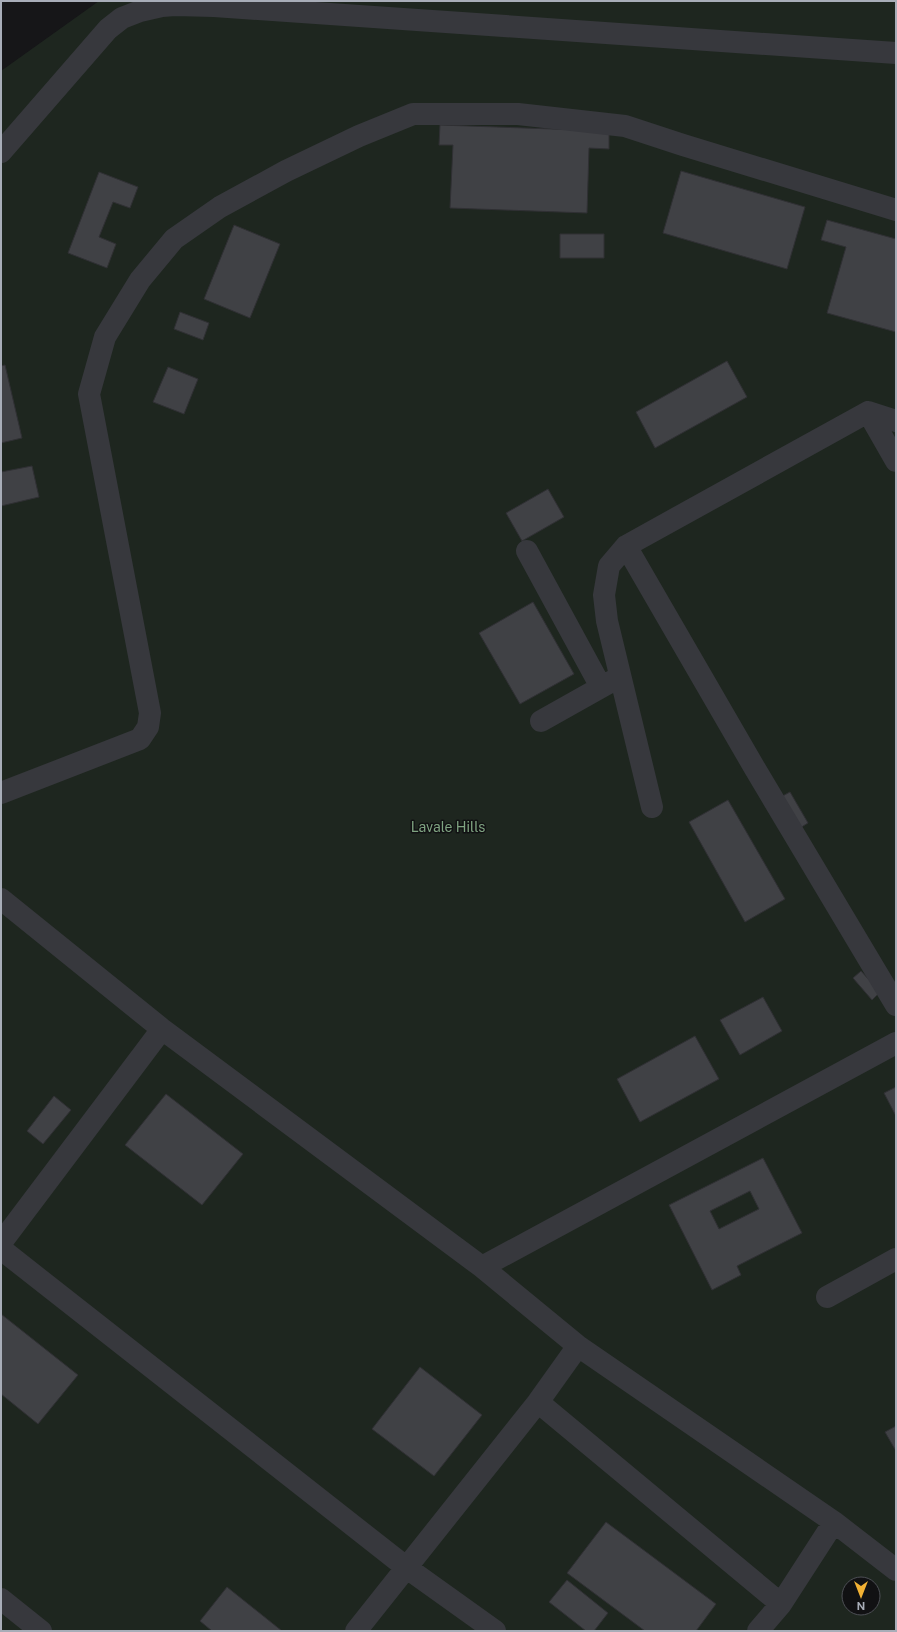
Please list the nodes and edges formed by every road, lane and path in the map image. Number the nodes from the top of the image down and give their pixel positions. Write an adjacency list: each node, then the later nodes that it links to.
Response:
1 (896, 53): 2 (lane)
2 (1, 152)
3 (896, 210): 12 (lane)
4 (868, 412): 5 (lane); 6 (lane); 7 (lane)
5 (896, 421)
6 (896, 460)
7 (626, 546): 9 (lane); 15 (lane)
8 (527, 551): 10 (lane)
9 (621, 677): 10 (lane); 13 (lane)
10 (601, 688): 11 (lane)
11 (541, 721)
12 (1, 793)
13 (652, 807)
14 (1, 899): 16 (lane)
15 (896, 1005)
16 (162, 1029): 18 (lane); 21 (lane)
17 (896, 1043): 21 (lane)
18 (1, 1243)
19 (1, 1249): 26 (lane)
20 (896, 1259): 22 (lane)
21 (482, 1267): 23 (lane)
22 (827, 1297)
23 (578, 1346): 24 (lane); 25 (lane)
24 (538, 1402): 26 (lane); 29 (lane)
25 (834, 1522): 27 (lane); 29 (lane)
26 (407, 1568): 31 (lane); 32 (lane)
27 (896, 1570)
28 (1, 1599): 30 (lane)
29 (781, 1604): 33 (lane)
30 (41, 1631)
31 (356, 1631)
32 (495, 1631)
33 (758, 1631)

